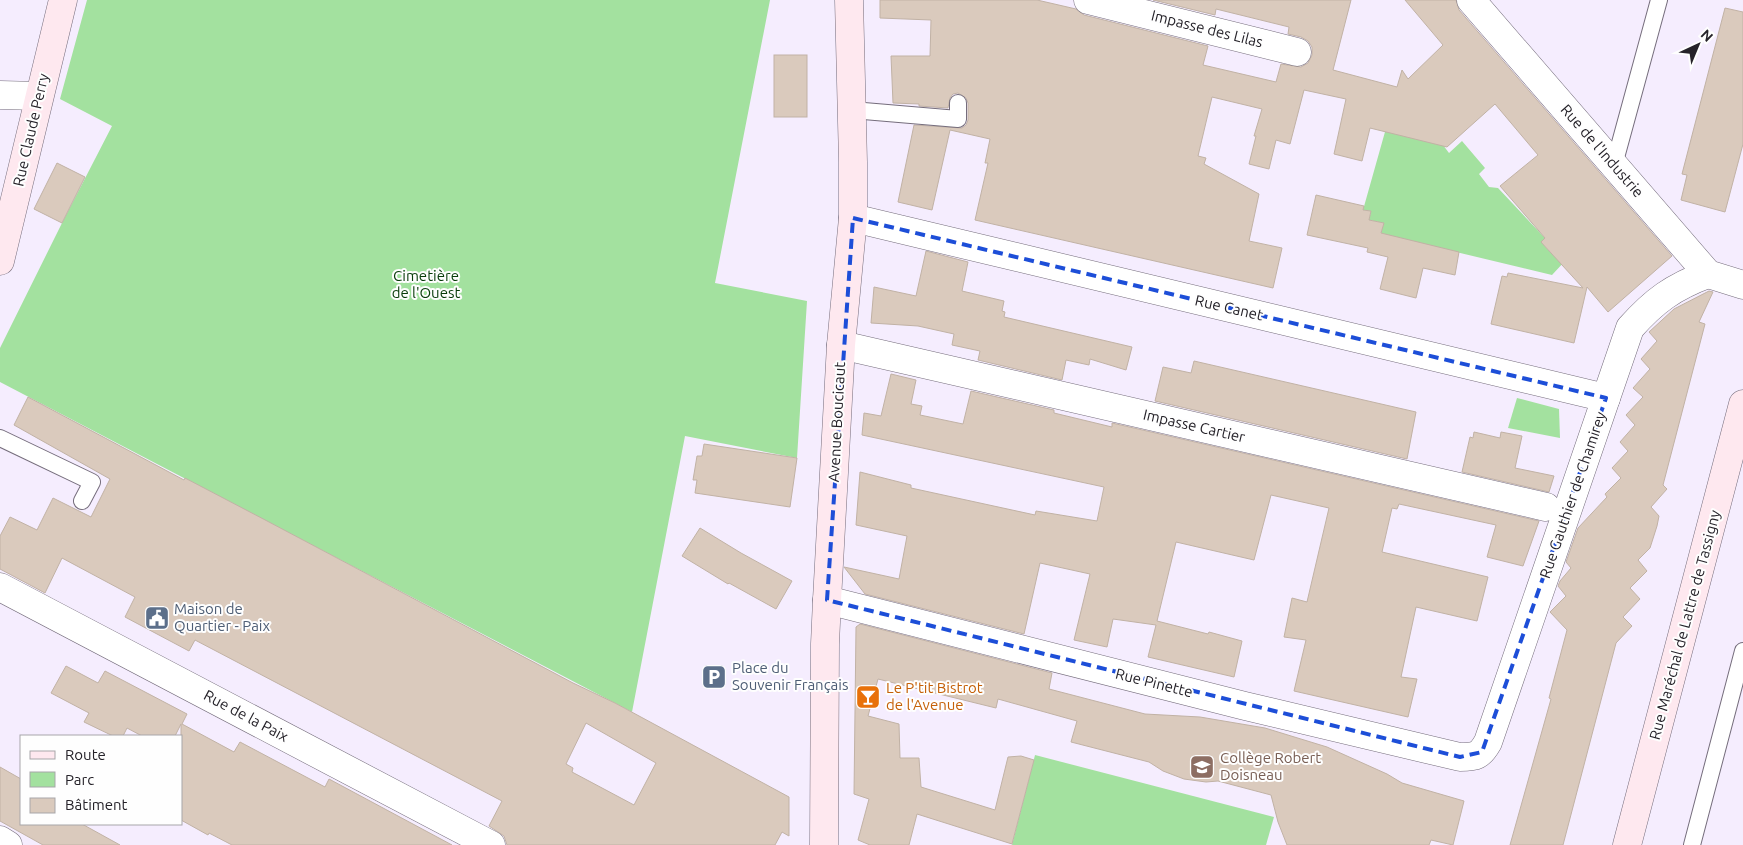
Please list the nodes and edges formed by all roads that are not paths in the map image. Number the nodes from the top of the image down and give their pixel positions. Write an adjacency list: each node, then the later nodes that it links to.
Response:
1 (62, 0): 8 (main road, Rue Claude Perry)
2 (849, 0): 10 (main road, Avenue Boucicaut)
3 (1088, 0): 6 (street, Impasse des Lilas)
4 (1471, 0): 11 (street, Rue de l'Industrie)
5 (1659, 0): 11 (lane)
6 (1296, 52)
7 (0, 95): 8 (street)
8 (39, 96): 13 (main road, Rue Claude Perry)
9 (958, 103): 10 (lane)
10 (852, 110): 12 (main road, Avenue Boucicaut)
11 (1614, 165): 14 (street, Rue de l'Industrie)
12 (853, 218): 16 (main road, Avenue Boucicaut); 17 (street, Rue Canet)
13 (0, 261)
14 (1708, 274): 15 (street); 17 (street, Rue Gauthier de Chamirey)
15 (1743, 285)
16 (842, 345): 21 (street, Impasse Cartier); 23 (main road, Avenue Boucicaut)
17 (1606, 398): 25 (street, Rue Gauthier de Chamirey)
18 (1743, 404): 30 (main road, Rue Maréchal de Lattre de Tassigny)
19 (0, 438): 20 (lane)
20 (82, 501)
21 (1546, 507)
22 (0, 587): 28 (street, Rue de la Paix)
23 (827, 600): 25 (street, Rue Pinette); 29 (main road, Avenue Boucicaut)
24 (1743, 651): 31 (lane)
25 (1482, 752)
26 (0, 840): 27 (street)
27 (8, 845)
28 (492, 845)
29 (824, 845)
30 (1627, 845)
31 (1692, 845)

